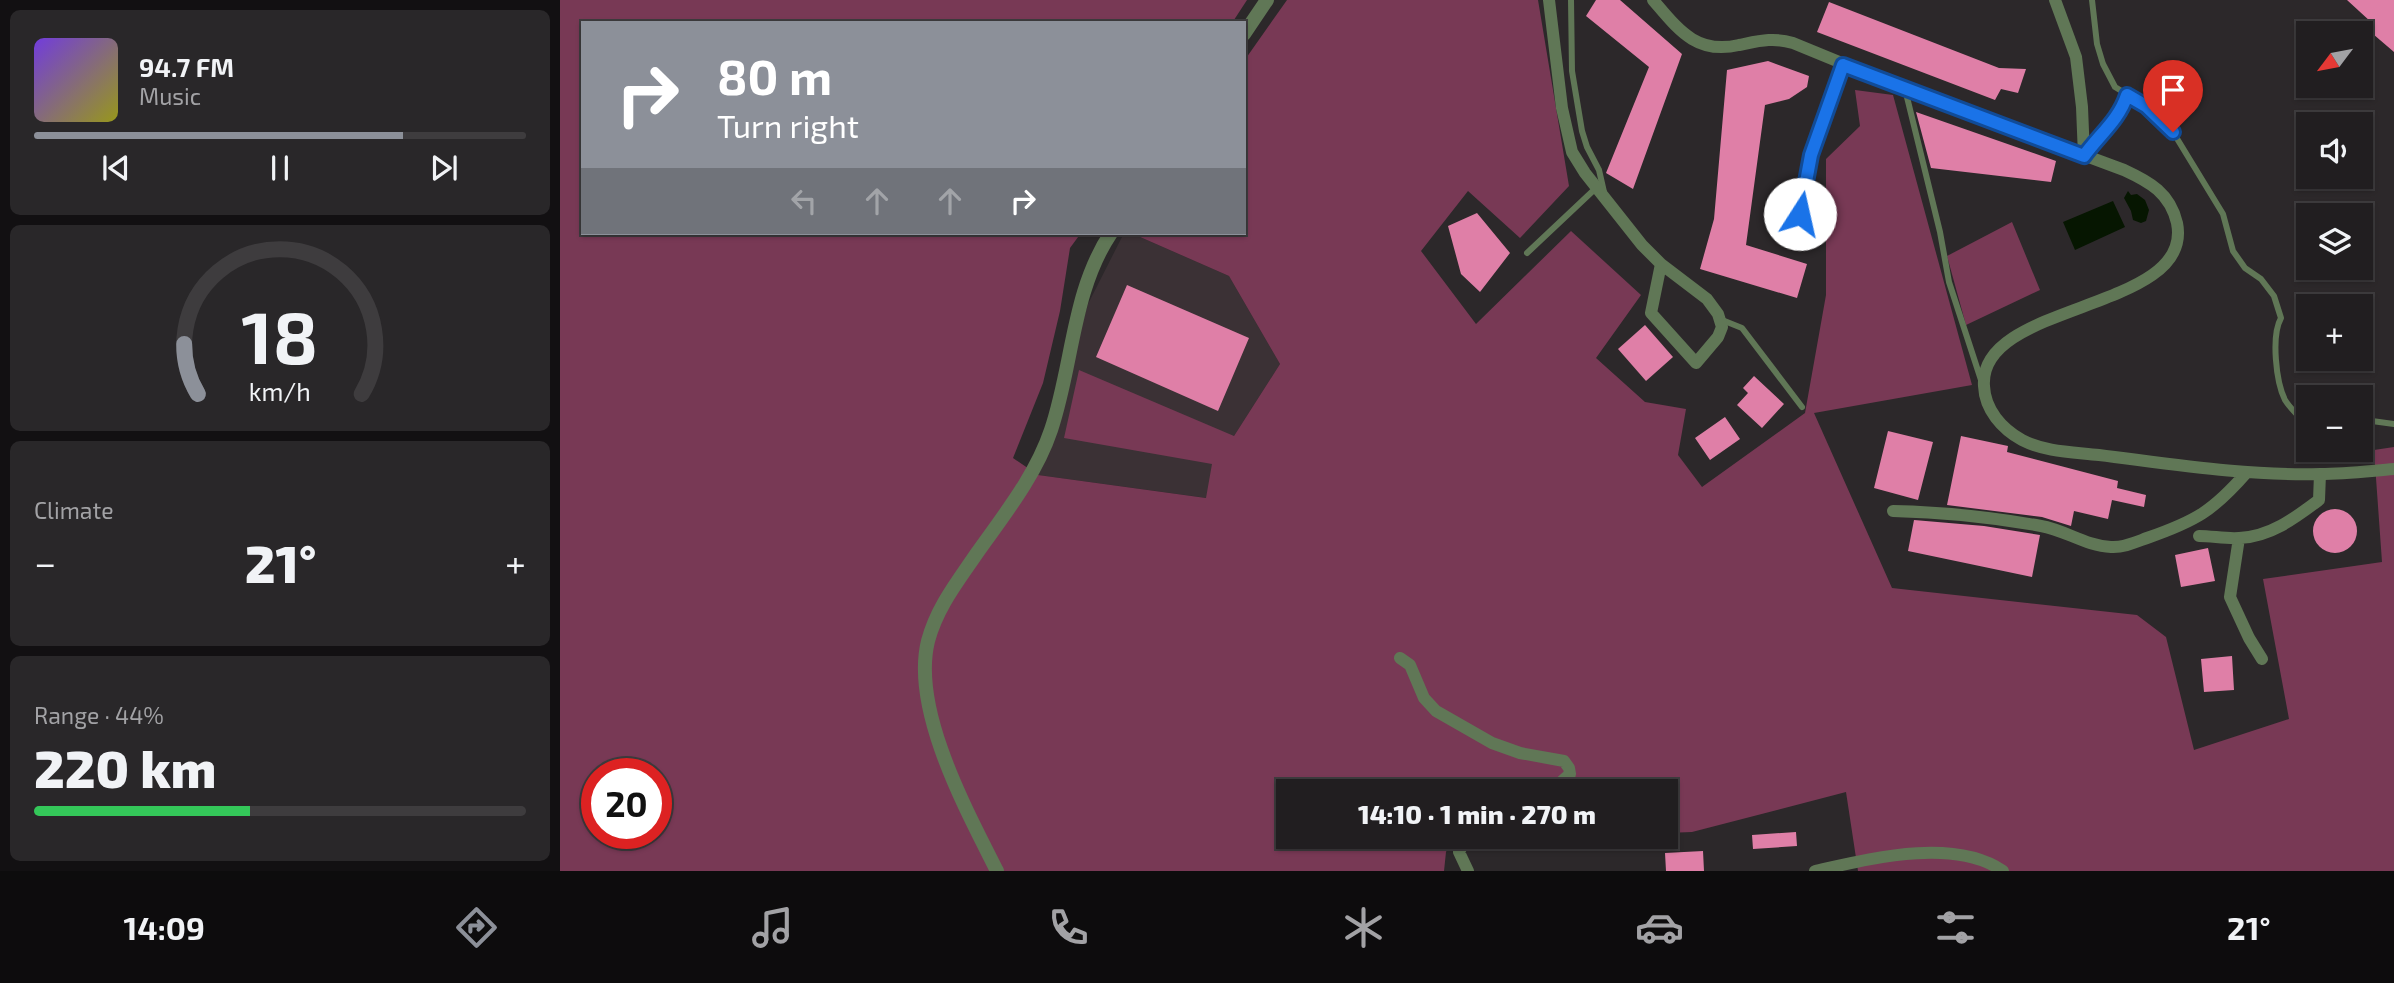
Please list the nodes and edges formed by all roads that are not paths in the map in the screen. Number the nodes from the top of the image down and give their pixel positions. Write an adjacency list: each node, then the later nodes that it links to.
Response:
1 (1267, 0): 7 (street)
2 (1549, 0): 12 (street)
3 (1571, 0): 12 (lane)
4 (1653, 0): 8 (street)
5 (2055, 0): 11 (street)
6 (2092, 0): 10 (lane)
7 (1246, 31)
8 (1843, 65): 9 (street); 13 (lane)
9 (1905, 89): 11 (street); 18 (lane)
10 (2127, 95): 11 (lane); 20 (lane)
11 (2084, 156): 18 (street)
12 (1601, 193): 15 (lane); 16 (street)
13 (1800, 214)
14 (1110, 235): 33 (street)
15 (1527, 253)
16 (1661, 264): 17 (street); 17 (street)
17 (1720, 319): 19 (lane)
18 (1984, 388): 24 (street)
19 (1802, 407)
20 (2296, 411)
21 (2373, 421): 22 (lane)
22 (2394, 424)
23 (2394, 469): 25 (street)
24 (2247, 472): 25 (street); 26 (street)
25 (2319, 474): 28 (street)
26 (1893, 511)
27 (2200, 536): 28 (street)
28 (2239, 538): 30 (street)
29 (1400, 658): 31 (street)
30 (2262, 659)
31 (1564, 779)
32 (1460, 849): 34 (street)
33 (998, 871)
34 (1468, 871)
35 (1815, 871): 36 (street)
36 (2003, 871)

